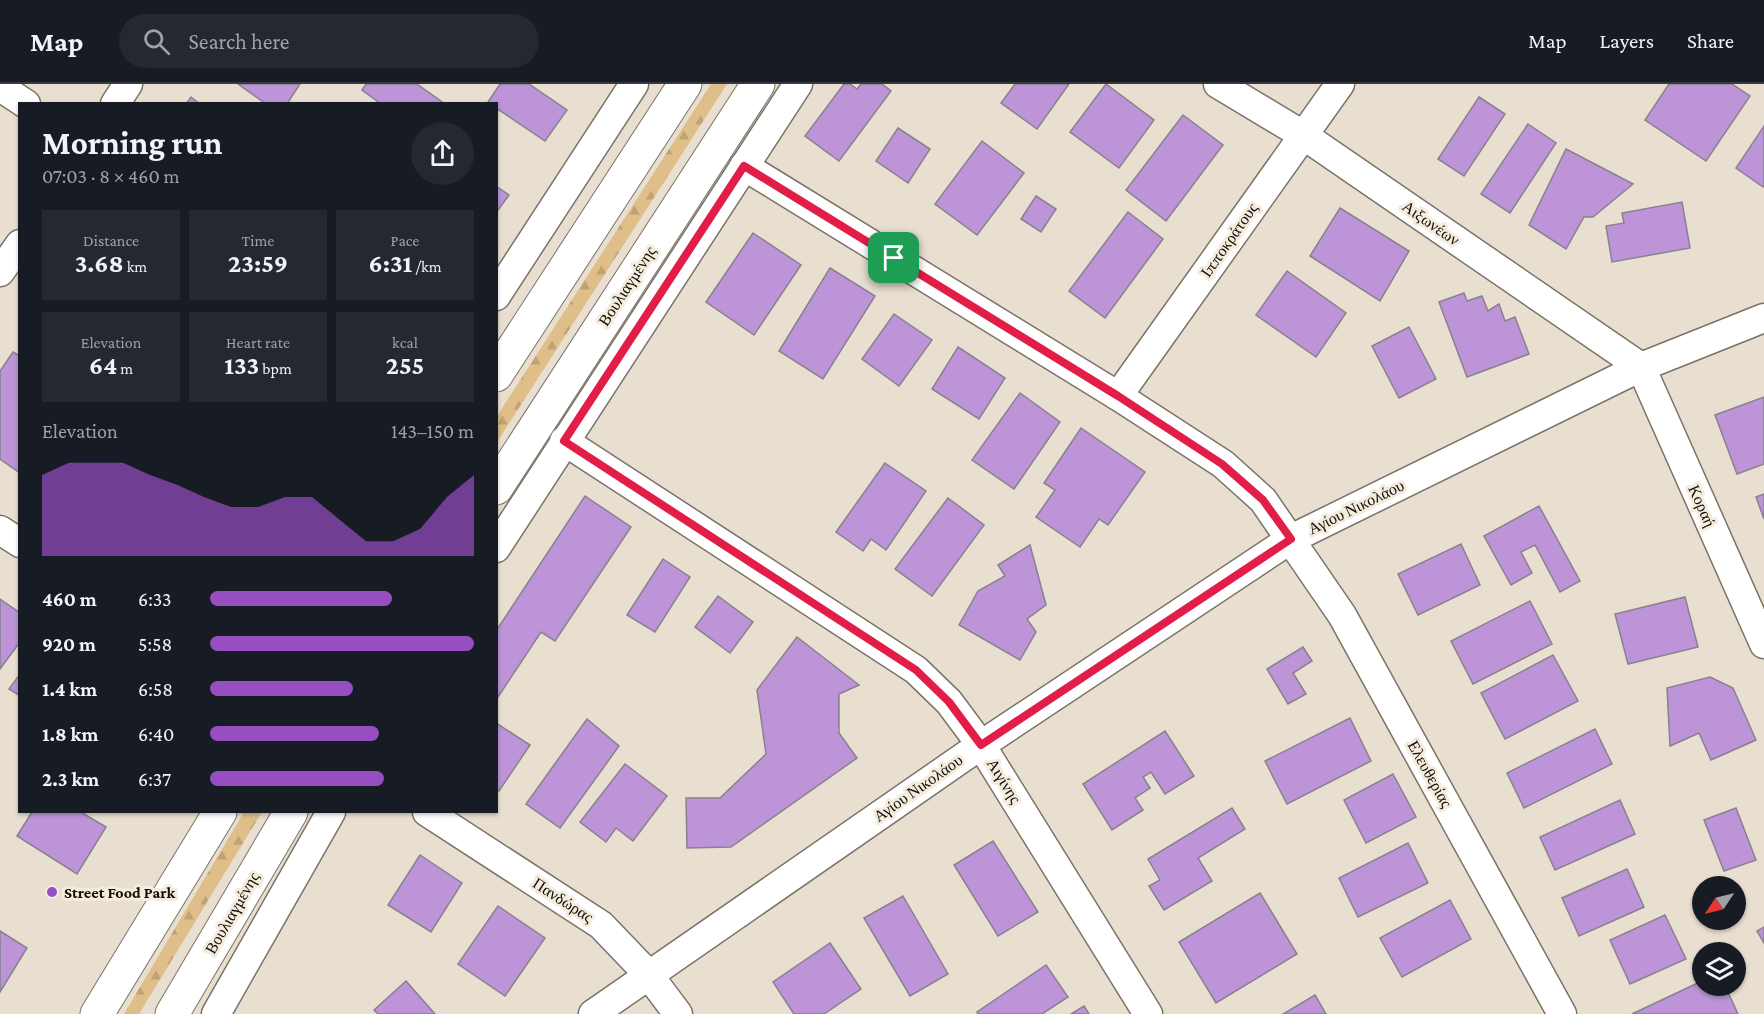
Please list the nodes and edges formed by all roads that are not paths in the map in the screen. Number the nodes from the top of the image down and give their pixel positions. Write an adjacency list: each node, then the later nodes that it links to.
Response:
1 (128, 84): 10 (street)
2 (634, 84): 15 (street)
3 (685, 84): 18 (main road)
4 (758, 84): 21 (main road, Βουλιαγμένης)
5 (798, 84): 12 (street)
6 (1218, 84): 11 (street, Αιξωνέων)
7 (1340, 84): 11 (street, Ιπποκράτους)
8 (0, 87): 9 (street)
9 (23, 102)
10 (116, 102)
11 (1303, 135): 17 (street, Αιξωνέων); 19 (street, Ιπποκράτους)
12 (744, 166): 19 (street, Ελευθερίας); 20 (street)
13 (18, 247): 14 (street)
14 (0, 272)
15 (498, 294)
16 (1764, 318): 17 (street, Αγίου Νικολάου)
17 (1641, 367): 23 (street, Αγίου Νικολάου); 26 (street, Κοραή)
18 (498, 372)
19 (1118, 396): 23 (street, Ελευθερίας)
20 (564, 441): 25 (street); 27 (street, Αιγίνης)
21 (498, 485)
22 (0, 530): 24 (street)
23 (1291, 539): 27 (street, Αγίου Νικολάου); 39 (street, Ελευθερίας)
24 (18, 542)
25 (498, 545)
26 (1764, 644)
27 (981, 745): 32 (street, Αγίου Νικολάου); 38 (street, Αιγίνης)
28 (219, 813): 33 (main road)
29 (290, 813): 34 (main road, Βουλιαγμένης)
30 (331, 813): 35 (street)
31 (429, 813): 32 (street, Πανδώρας)
32 (648, 974): 36 (street, Αγίου Νικολάου); 37 (street, Πανδώρας)
33 (97, 1014)
34 (172, 1014)
35 (216, 1014)
36 (593, 1014)
37 (678, 1014)
38 (1148, 1014)
39 (1562, 1014)

